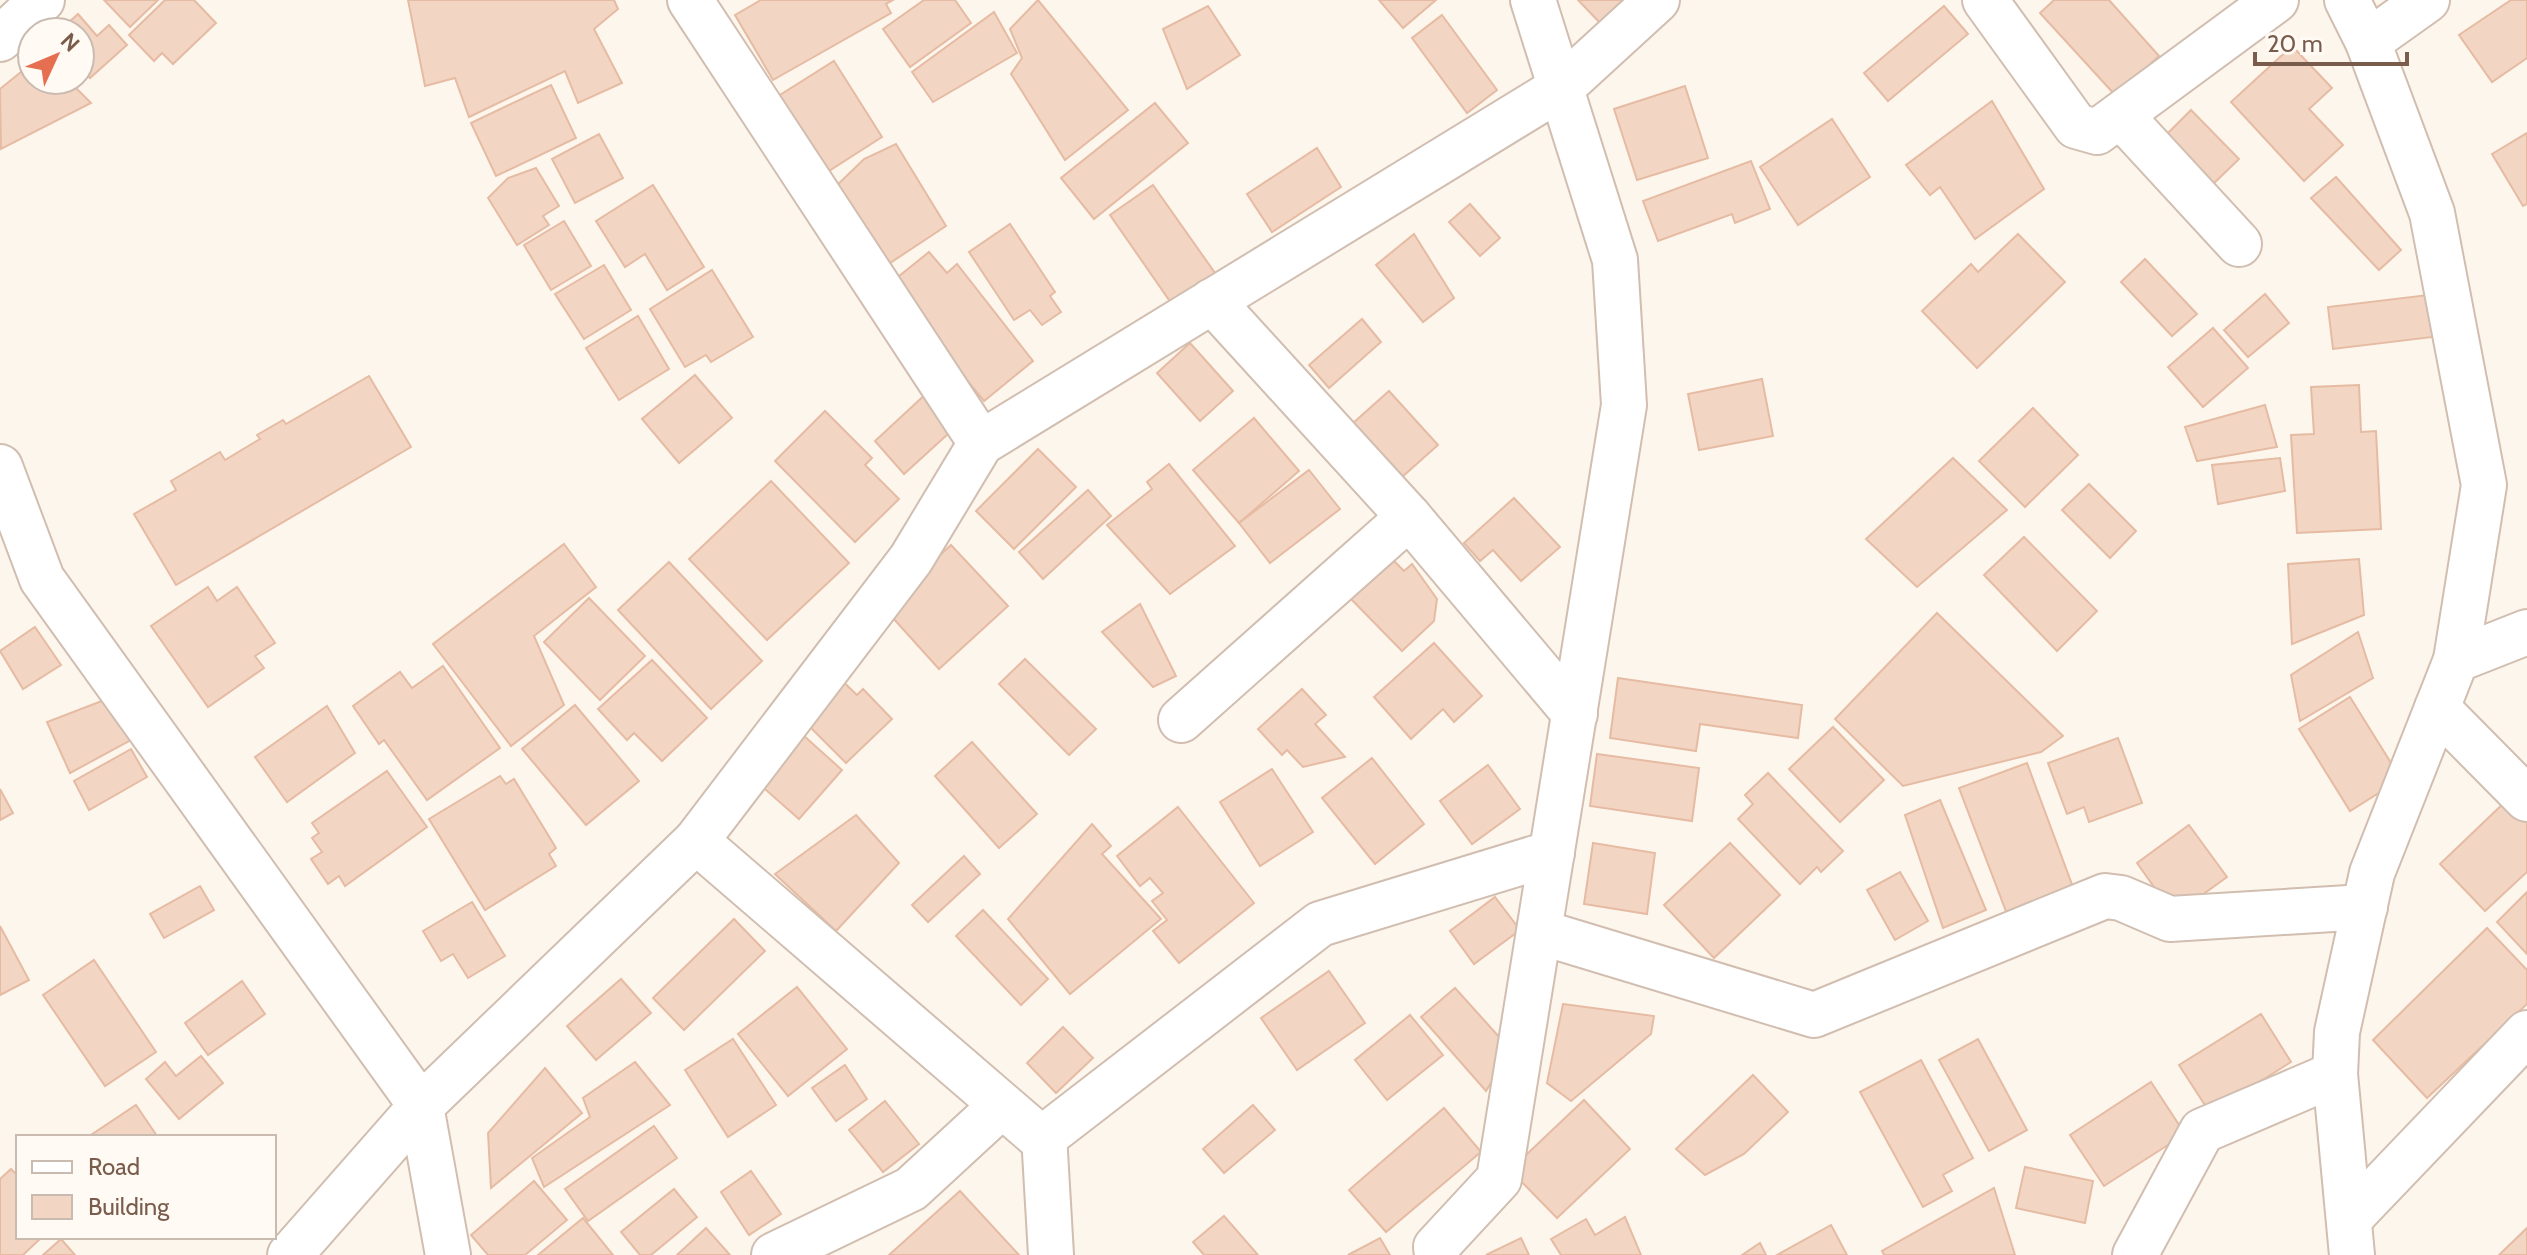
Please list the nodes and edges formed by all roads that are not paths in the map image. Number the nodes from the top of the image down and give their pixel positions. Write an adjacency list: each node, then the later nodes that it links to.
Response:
1 (42, 0): 9 (street)
2 (690, 0): 15 (street)
3 (1533, 0): 11 (street)
4 (1657, 0): 11 (street)
5 (1985, 0): 12 (street)
6 (2276, 0): 12 (street)
7 (2347, 0): 10 (street)
8 (2427, 0): 10 (street)
9 (0, 39)
10 (2368, 42): 19 (street)
11 (1562, 87): 14 (street); 21 (street)
12 (2121, 116): 13 (street)
13 (2239, 244)
14 (1212, 301): 15 (street); 17 (street)
15 (981, 443): 24 (street)
16 (0, 467): 30 (street)
17 (1409, 517): 21 (street); 22 (street)
18 (2527, 632): 19 (street)
19 (2456, 660): 20 (street)
20 (2437, 708): 23 (street); 26 (street)
21 (1575, 714): 25 (street)
22 (1181, 720)
23 (2527, 799)
24 (696, 841): 30 (street); 31 (street)
25 (1552, 853): 27 (street); 32 (street)
26 (2365, 907): 27 (street); 29 (street)
27 (1540, 932): 38 (street)
28 (2527, 1033): 33 (street)
29 (2335, 1074): 33 (street); 39 (street)
30 (421, 1106): 34 (street); 35 (street)
31 (1000, 1107): 32 (street); 36 (street)
32 (1044, 1135): 37 (street)
33 (2350, 1237)
34 (290, 1255)
35 (448, 1255)
36 (774, 1255)
37 (1051, 1255)
38 (1437, 1255)
39 (2135, 1255)

